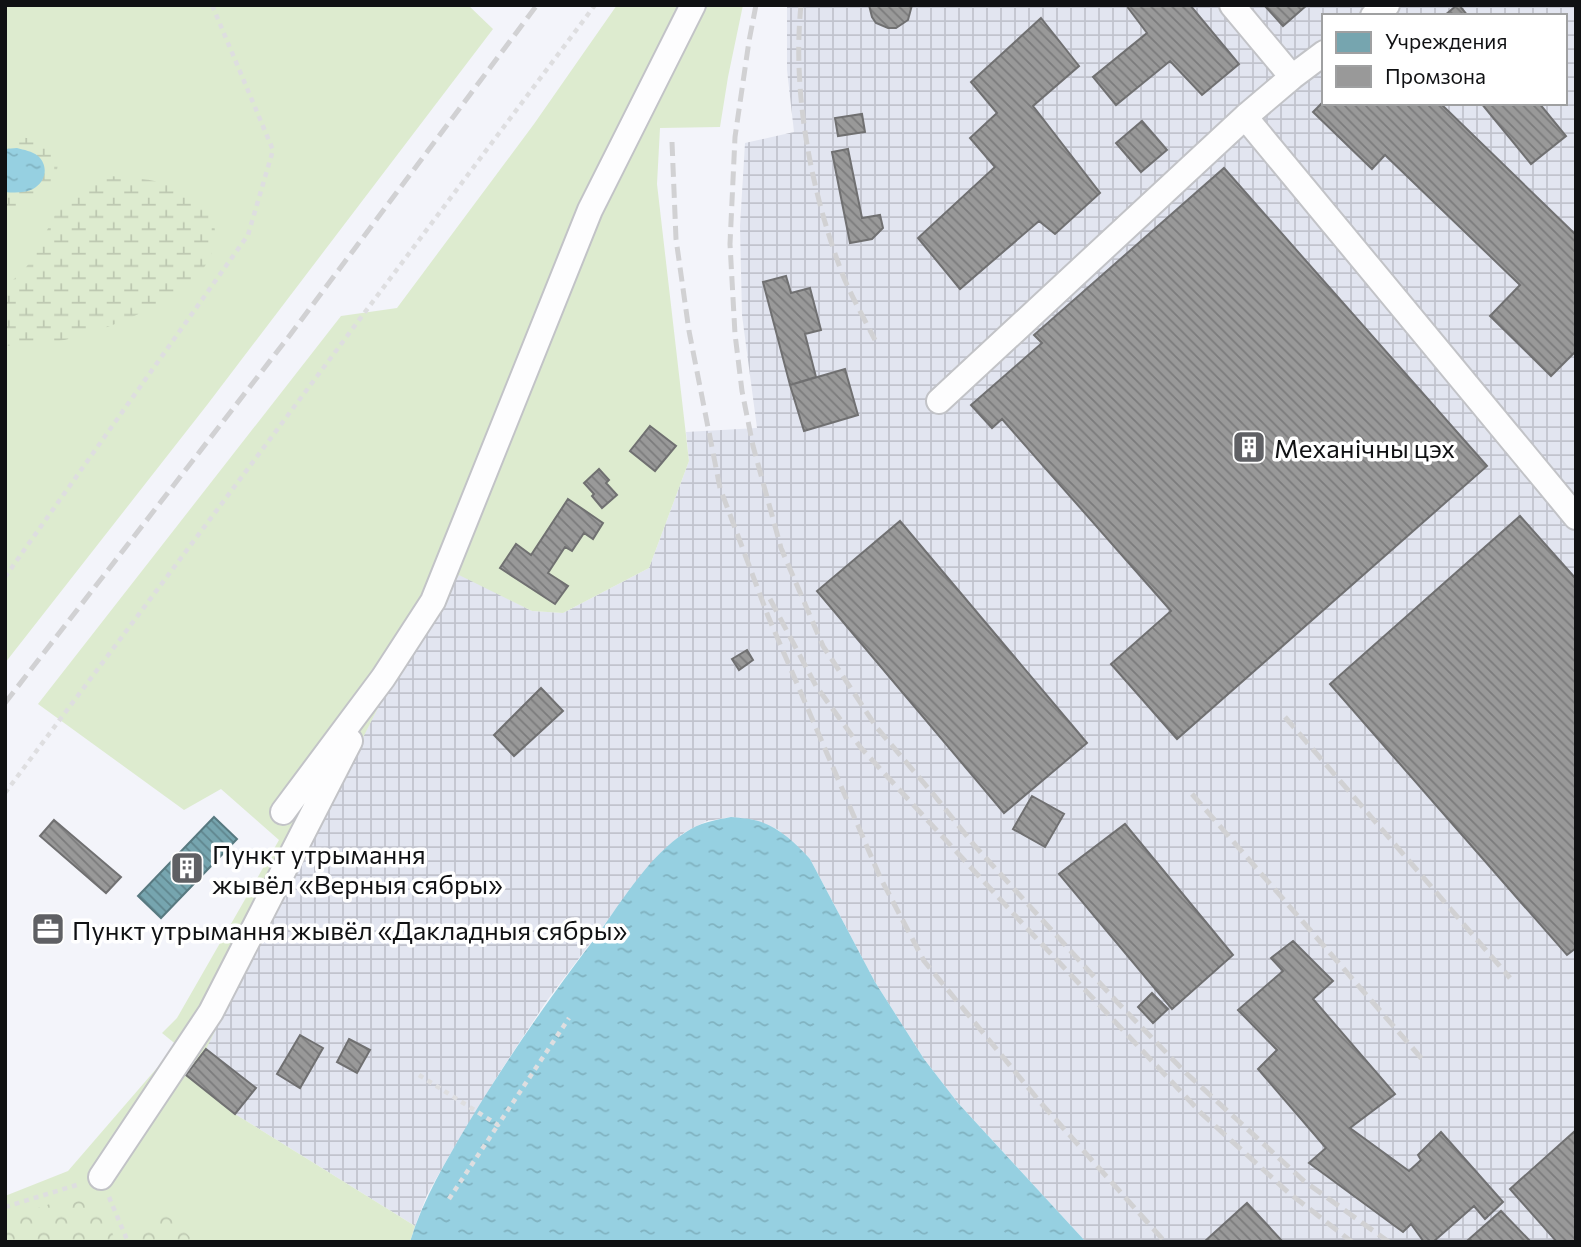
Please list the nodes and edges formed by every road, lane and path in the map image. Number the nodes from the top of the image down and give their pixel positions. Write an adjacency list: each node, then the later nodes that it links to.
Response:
1 (212, 5): 10 (path)
2 (596, 5): 12 (path)
3 (693, 5): 11 (lane)
4 (1232, 5): 6 (lane)
5 (1322, 54): 6 (lane)
6 (1292, 77): 7 (lane)
7 (1245, 117): 8 (lane); 9 (lane)
8 (939, 401)
9 (1576, 517)
10 (5, 577)
11 (383, 678): 13 (lane); 17 (lane)
12 (5, 793)
13 (283, 812)
14 (569, 1018): 16 (path)
15 (419, 1075): 16 (path)
16 (498, 1125): 18 (path)
17 (101, 1177): 19 (path); 20 (path)
18 (449, 1199)
19 (5, 1207)
20 (128, 1242)

